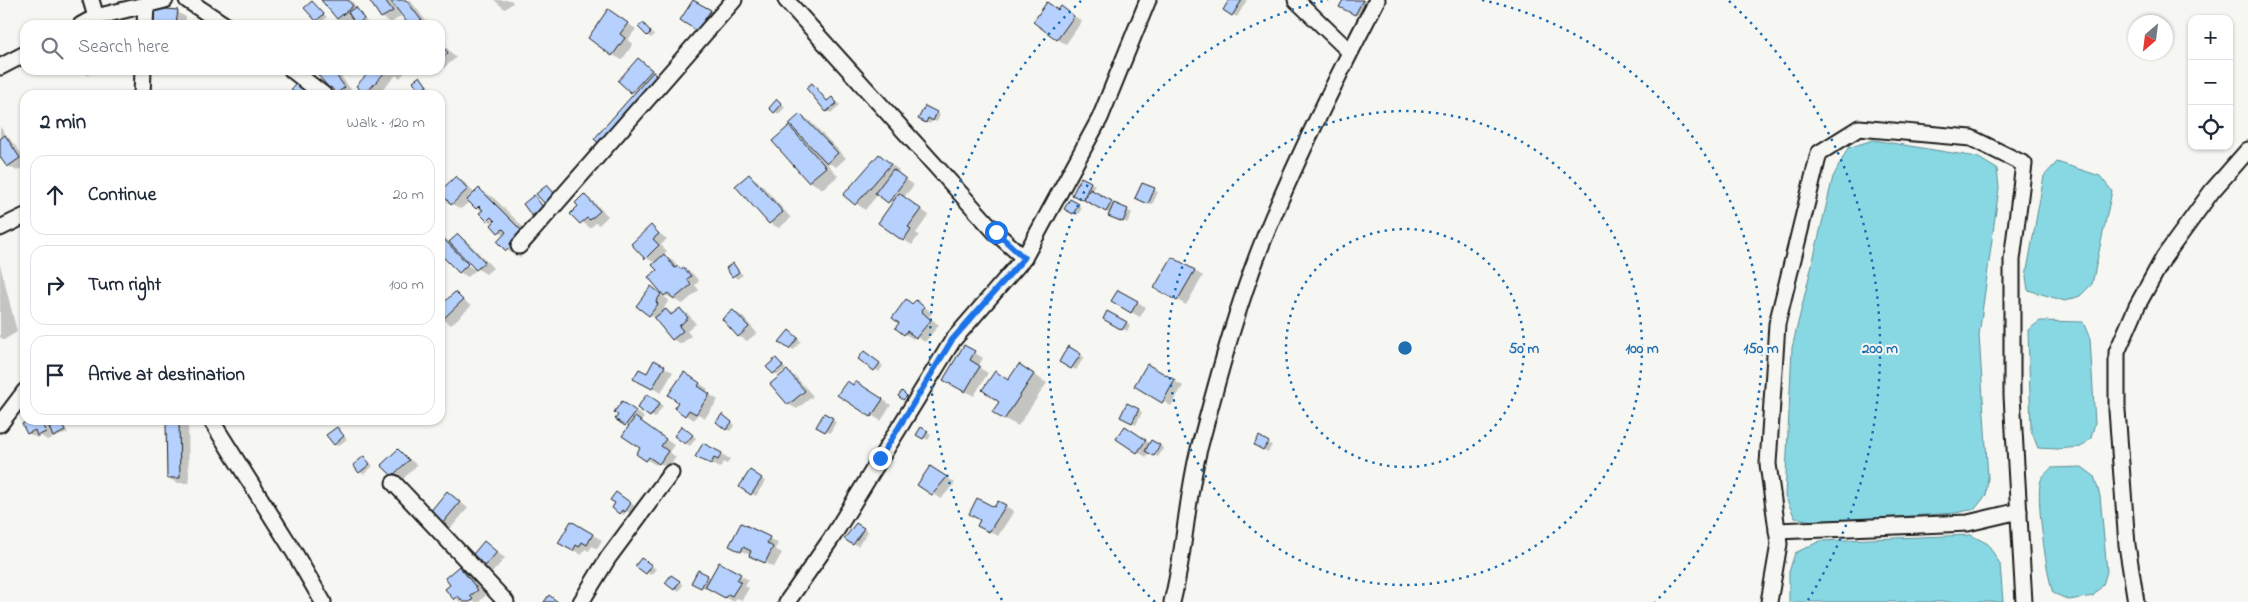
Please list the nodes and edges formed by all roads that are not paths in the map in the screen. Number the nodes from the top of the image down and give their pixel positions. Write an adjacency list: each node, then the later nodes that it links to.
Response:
1 (91, 0): 10 (street)
2 (165, 0): 9 (street)
3 (187, 0): 13 (street)
4 (734, 0): 24 (street)
5 (786, 0): 25 (street)
6 (1148, 0): 25 (street)
7 (1296, 0): 14 (street)
8 (1377, 0): 14 (street)
9 (146, 5): 10 (street); 12 (street)
10 (96, 17): 11 (street)
11 (90, 20)
12 (145, 20)
13 (217, 20)
14 (1349, 51): 37 (street)
15 (20, 57): 16 (street)
16 (0, 67)
17 (143, 75): 19 (street)
18 (298, 75): 20 (street)
19 (142, 90)
20 (318, 90)
21 (2248, 150): 40 (street)
22 (20, 218): 23 (street)
23 (0, 228)
24 (519, 246)
25 (1024, 258): 36 (street)
26 (20, 398): 27 (street)
27 (0, 424)
28 (214, 425): 33 (street)
29 (671, 473): 35 (street)
30 (394, 483): 34 (street)
31 (2019, 511): 32 (street); 32 (street); 39 (street)
32 (1777, 531): 38 (street)
33 (323, 602)
34 (506, 602)
35 (581, 602)
36 (787, 602)
37 (1172, 602)
38 (1769, 602)
39 (2024, 602)
40 (2136, 602)

